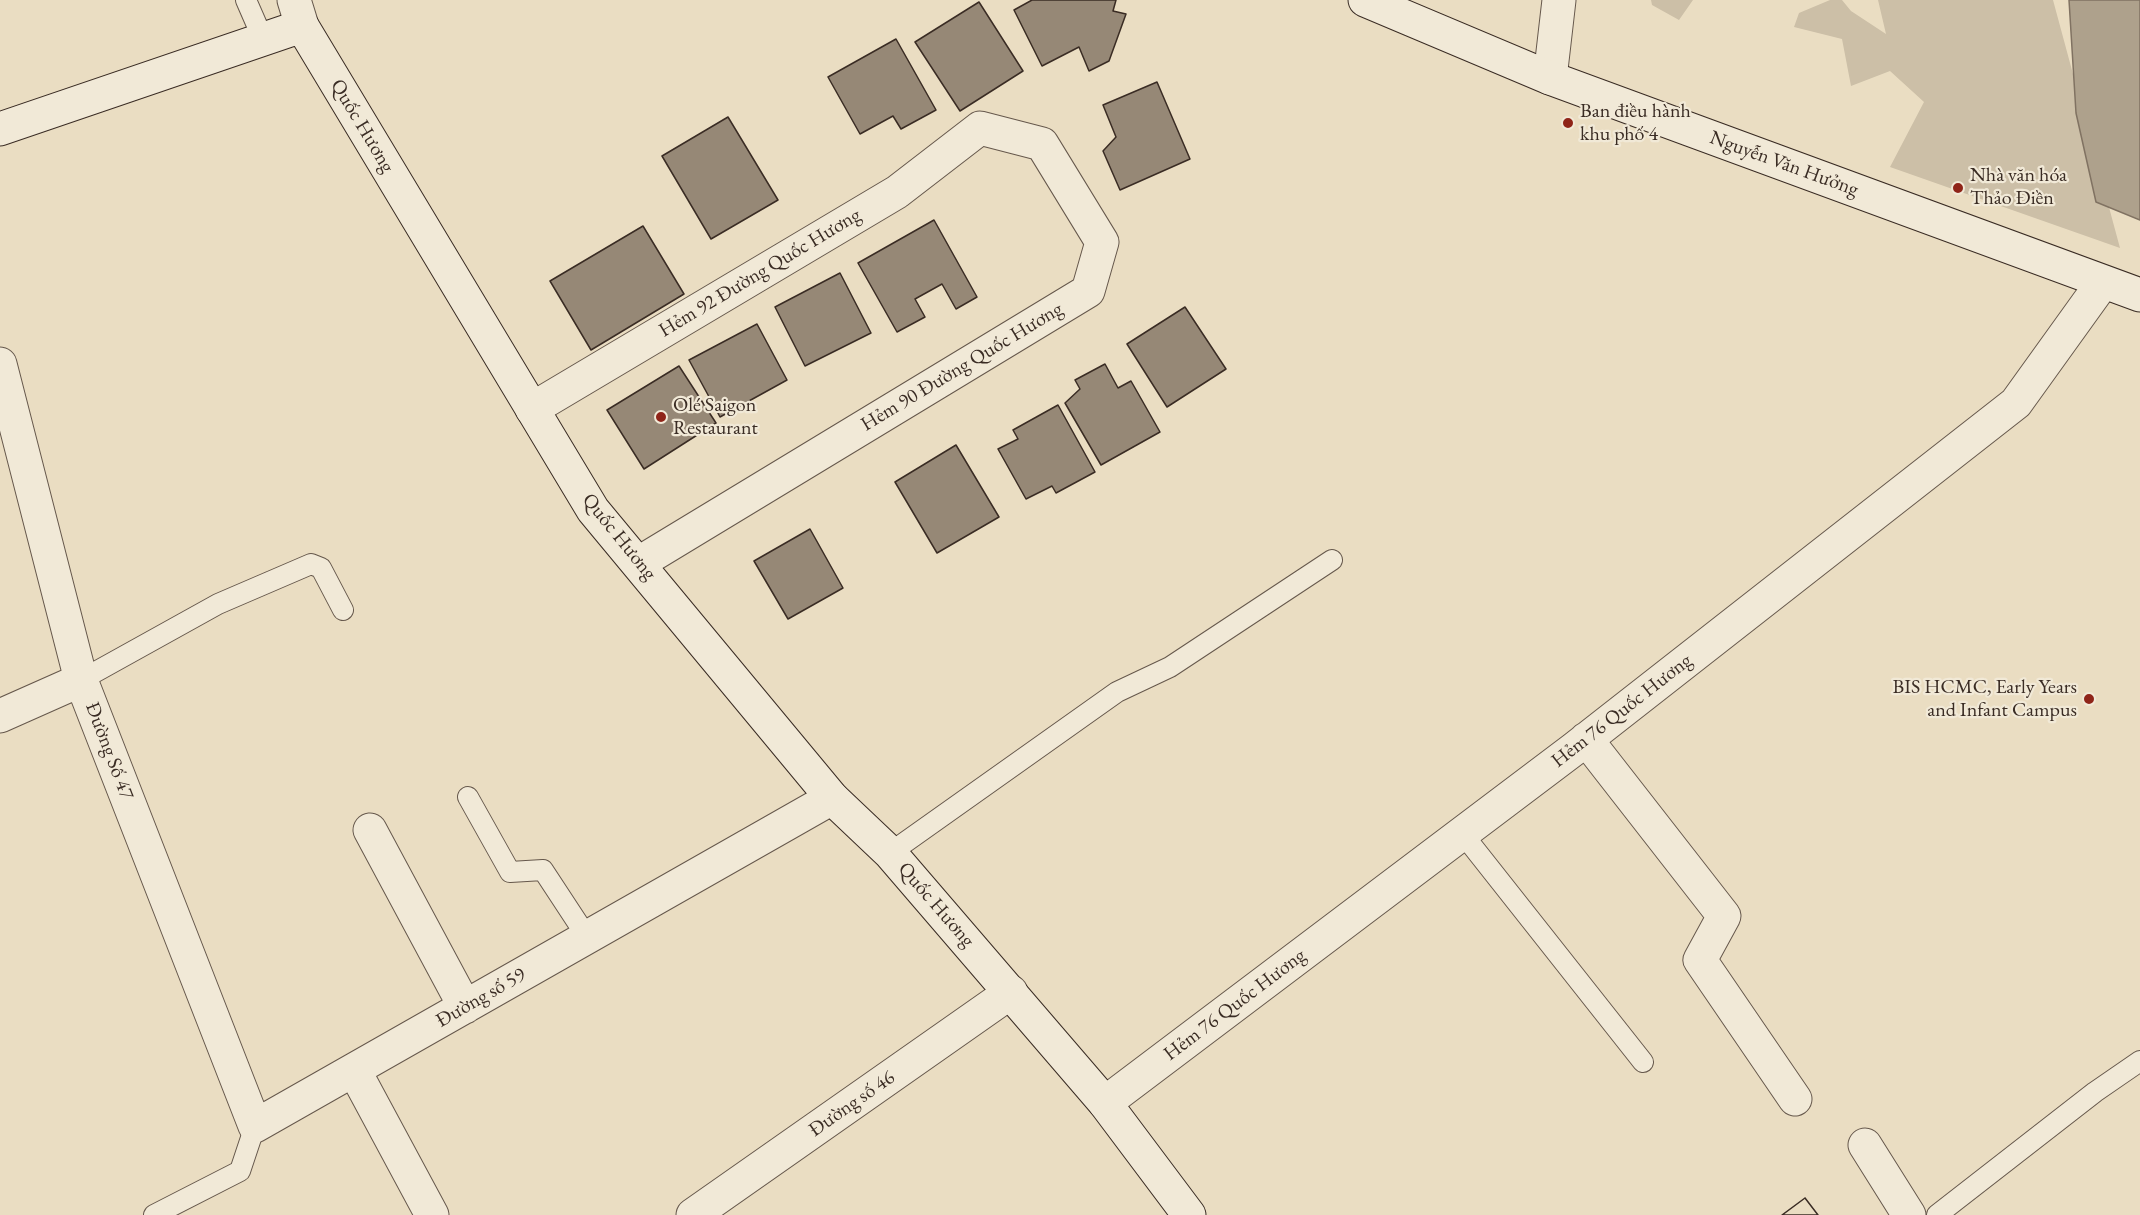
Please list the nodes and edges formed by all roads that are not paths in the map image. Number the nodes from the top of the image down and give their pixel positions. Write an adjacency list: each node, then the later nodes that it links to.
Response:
1 (246, 0): 5 (lane)
2 (1365, 0): 6 (street, Nguyễn Văn Hưởng)
3 (1559, 0): 6 (street)
4 (298, 13): 5 (street, Quốc Hương); 12 (street, Quốc Hương)
5 (263, 39): 8 (street, Quốc Hương)
6 (1550, 78): 9 (street, Nguyễn Văn Hưởng)
7 (980, 128): 12 (street, Hẻm 92 Đường Quốc Hương); 14 (street, Hẻm 90 Đường Quốc Hương)
8 (0, 129)
9 (2103, 282): 10 (street, Nguyễn Văn Hưởng); 18 (street, Hẻm 76 Quốc Hương)
10 (2140, 295)
11 (0, 364): 16 (street, Đường Số 47)
12 (532, 409): 14 (street, Quốc Hương)
13 (1332, 560): 23 (lane)
14 (639, 562): 20 (street, Quốc Hương)
15 (343, 610): 16 (lane)
16 (81, 680): 17 (street); 32 (street, Đường Số 47)
17 (0, 716)
18 (1586, 739): 22 (street, Hẻm 76 Quốc Hương); 30 (street)
19 (468, 797): 24 (lane)
20 (832, 798): 23 (street, Quốc Hương); 24 (street, Đường số 59)
21 (370, 830): 26 (street)
22 (1462, 833): 28 (lane); 31 (street, Hẻm 76 Quốc Hương)
23 (890, 853): 25 (street, Quốc Hương)
24 (587, 937): 26 (street, Đường số 59)
25 (1011, 993): 31 (street, Quốc Hương); 36 (street, Đường số 46)
26 (465, 1007): 29 (street, Đường số 59)
27 (2140, 1061): 39 (lane)
28 (1643, 1062)
29 (354, 1070): 32 (street, Đường số 59); 35 (street)
30 (1796, 1099)
31 (1105, 1103): 37 (street, Quốc Hương)
32 (255, 1126): 34 (lane)
33 (1865, 1145): 38 (street)
34 (154, 1215)
35 (432, 1215)
36 (693, 1215)
37 (1189, 1215)
38 (1909, 1215)
39 (1937, 1215)

